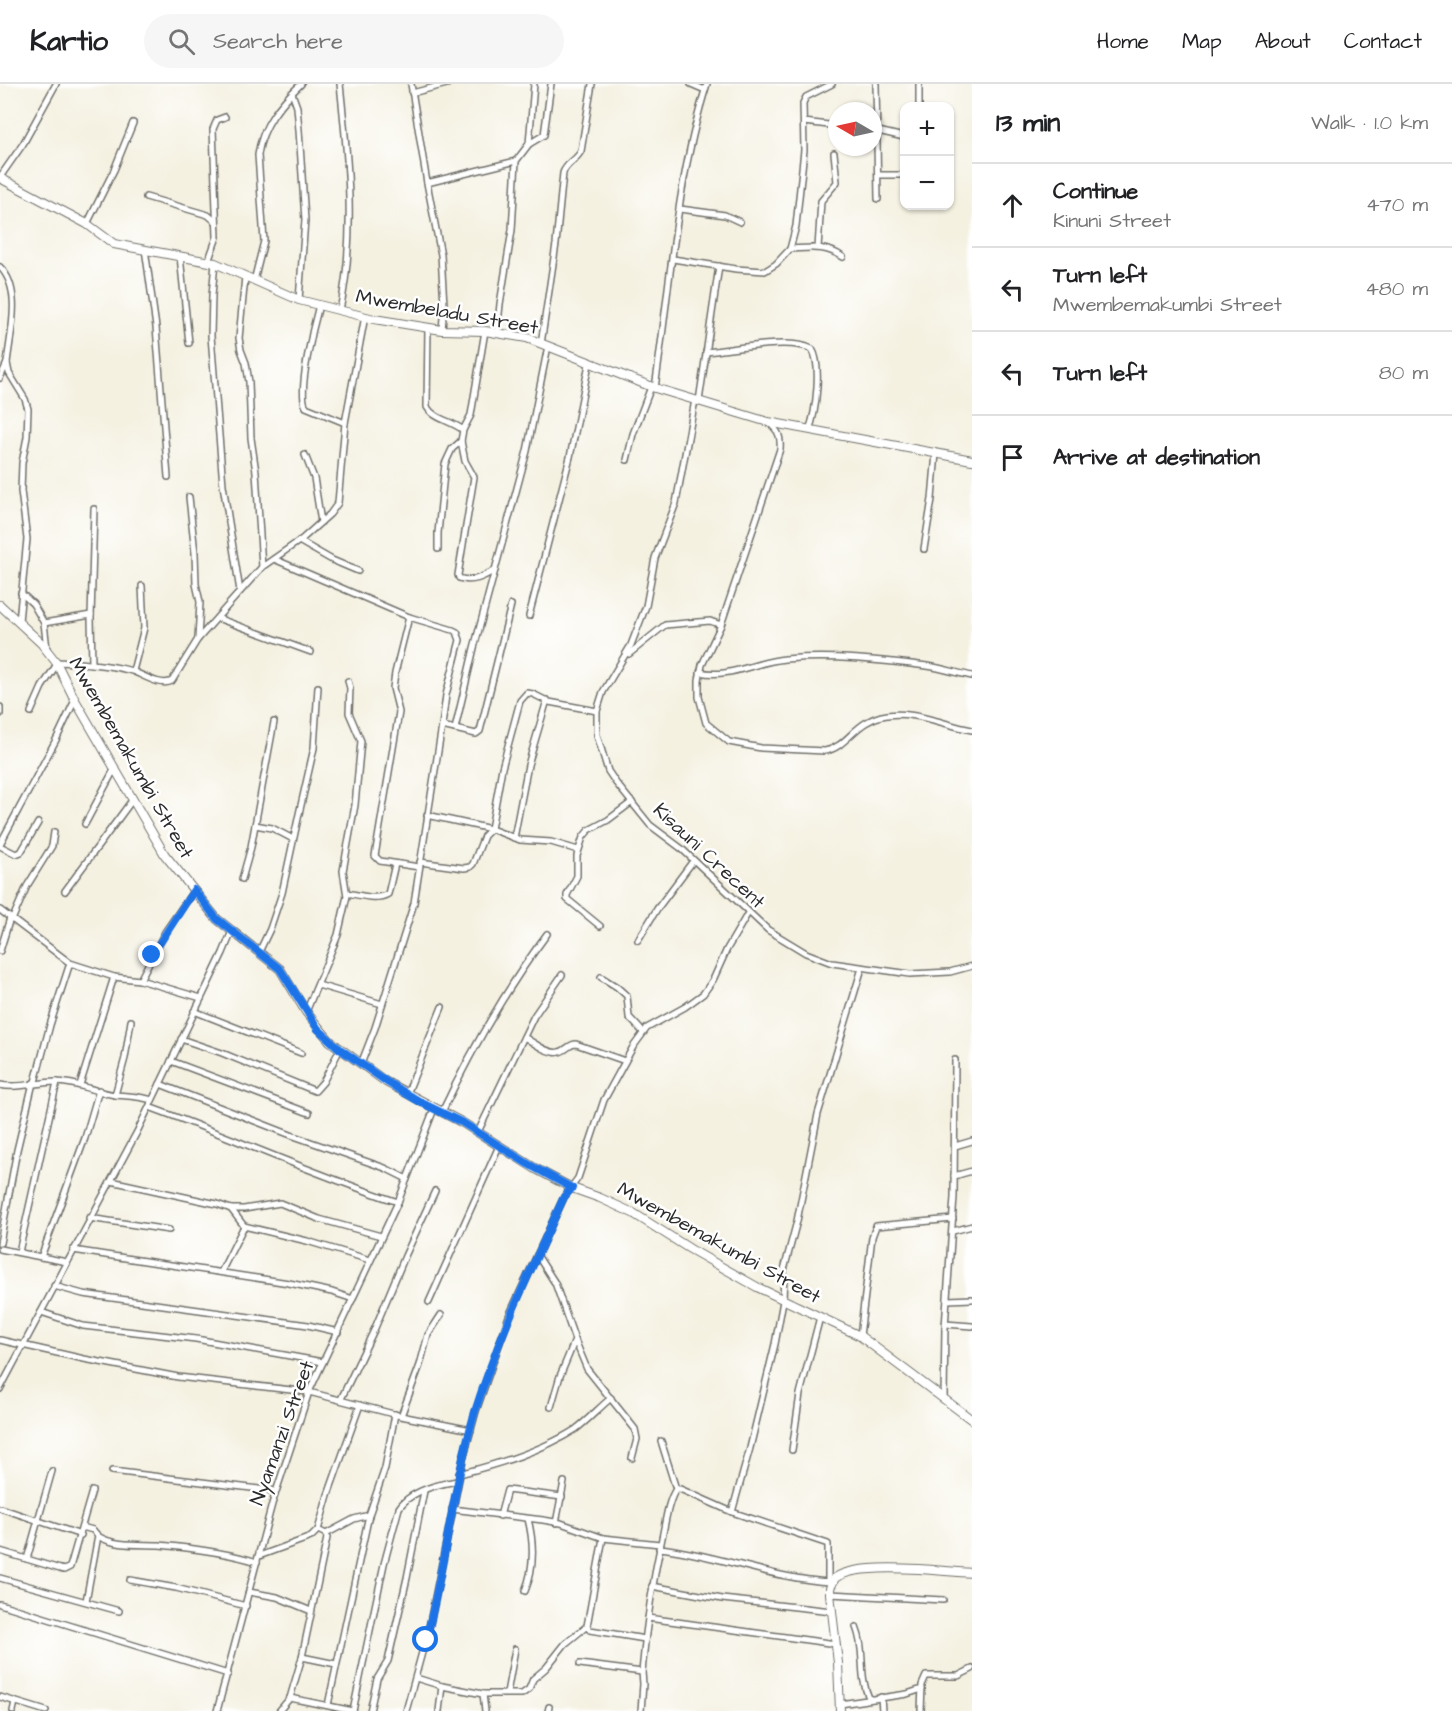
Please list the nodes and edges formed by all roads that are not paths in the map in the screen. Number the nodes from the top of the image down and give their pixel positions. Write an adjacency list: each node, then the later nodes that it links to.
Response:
1 (56, 84): 30 (street)
2 (301, 84): 14 (street)
3 (340, 84): 52 (street)
4 (411, 84): 15 (street)
5 (447, 84): 15 (street)
6 (534, 84): 24 (street)
7 (551, 84): 24 (street)
8 (592, 84): 59 (street)
9 (691, 84): 13 (street)
10 (832, 84): 19 (street)
11 (876, 84): 16 (street)
12 (919, 84): 17 (street)
13 (706, 87): 35 (street)
14 (292, 93): 49 (street); 50 (street)
15 (412, 93): 31 (street)
16 (876, 102)
17 (919, 102)
18 (225, 117): 36 (street)
19 (804, 122): 21 (street); 41 (street)
20 (133, 123): 38 (street)
21 (828, 125)
22 (882, 133): 23 (street)
23 (900, 136)
24 (529, 144): 27 (street)
25 (834, 156): 39 (street)
26 (877, 156): 28 (street)
27 (516, 161): 31 (street); 57 (street)
28 (878, 175): 29 (street); 34 (street)
29 (900, 175)
30 (1, 178): 32 (street); 38 (street, Mwembeladu Street)
31 (427, 183): 55 (street)
32 (0, 189)
33 (146, 197): 36 (street)
34 (878, 199)
35 (680, 208): 37 (street); 44 (street)
36 (215, 221): 45 (street)
37 (740, 222)
38 (87, 224): 40 (street, Mwembeladu Street)
39 (818, 248): 41 (street); 43 (street)
40 (145, 249): 42 (street, Mwembeladu Street); 75 (street)
41 (790, 249): 46 (street)
42 (180, 256): 45 (street, Mwembeladu Street); 58 (street)
43 (843, 257)
44 (673, 259): 46 (street); 64 (street)
45 (212, 263): 48 (street, Mwembeladu Street); 87 (street)
46 (719, 266): 60 (street, Kisauni Crecent)
47 (0, 267): 61 (street)
48 (245, 277): 49 (street, Mwembeladu Street); 83 (street)
49 (254, 281): 50 (street, Mwembeladu Street)
50 (298, 300): 51 (street, Mwembeladu Street)
51 (319, 305): 52 (street, Mwembeladu Street); 67 (street)
52 (340, 310): 53 (street, Mwembeladu Street)
53 (365, 316): 54 (street, Mwembeladu Street); 67 (street)
54 (428, 327): 55 (street, Mwembeladu Street); 68 (street)
55 (442, 330): 56 (street, Mwembeladu Street)
56 (485, 332): 57 (street, Mwembeladu Street); 68 (street)
57 (497, 334): 59 (street, Mwembeladu Street)
58 (189, 343)
59 (544, 345): 62 (street, Mwembeladu Street); 84 (street)
60 (706, 352): 65 (street, Kisauni Crecent); 69 (street)
61 (7, 363): 63 (street); 88 (street)
62 (589, 364): 64 (street, Mwembeladu Street); 92 (street)
63 (0, 378)
64 (653, 388): 65 (street, Mwembeladu Street); 73 (street)
65 (697, 400): 66 (street, Mwembeladu Street); 101 (street, Kisauni Crecent)
66 (768, 422): 69 (street, Mwembeladu Street); 97 (street)
67 (345, 423): 78 (street)
68 (463, 430): 70 (street)
69 (809, 430): 71 (street, Mwembeladu Street)
70 (461, 441): 80 (street); 84 (street)
71 (936, 453): 74 (street, Mwembeladu Street); 81 (street)
72 (304, 455): 78 (street)
73 (627, 460)
74 (972, 460)
75 (168, 477)
76 (189, 496): 98 (street)
77 (94, 509): 91 (street)
78 (321, 522): 79 (street)
79 (299, 541): 82 (street); 85 (street)
80 (438, 549)
81 (924, 549)
82 (274, 559): 83 (street); 93 (street)
83 (262, 567): 87 (street)
84 (495, 570): 117 (street)
85 (358, 572)
86 (142, 585): 104 (street)
87 (240, 591): 94 (street)
88 (21, 593): 95 (street); 96 (street)
89 (0, 605): 95 (street, Mwembemakumbi Street)
90 (511, 605): 117 (street)
91 (91, 615): 96 (street); 103 (street)
92 (528, 616)
93 (409, 617): 116 (street); 133 (street)
94 (217, 618): 98 (street); 100 (street)
95 (19, 621): 99 (street, Mwembemakumbi Street)
96 (44, 623): 99 (street)
97 (721, 625): 101 (street); 105 (street)
98 (198, 639): 104 (street)
99 (47, 650): 102 (street, Mwembemakumbi Street)
100 (310, 652)
101 (624, 658): 112 (street, Kisauni Crecent)
102 (56, 663): 103 (street); 109 (street, Mwembemakumbi Street); 113 (street)
103 (92, 664): 104 (street)
104 (133, 671)
105 (700, 672): 106 (street); 118 (street)
106 (972, 676)
107 (348, 681): 138 (street)
108 (318, 687): 129 (street)
109 (75, 700): 119 (street, Mwembemakumbi Street); 130 (street)
110 (547, 700): 112 (street); 126 (street); 128 (street)
111 (0, 706): 114 (street)
112 (597, 711): 121 (street, Kisauni Crecent)
113 (32, 712)
114 (0, 714)
115 (274, 722): 125 (street)
116 (442, 726): 117 (street); 122 (street)
117 (455, 729)
118 (972, 730)
119 (116, 767): 120 (street, Mwembemakumbi Street); 124 (street)
120 (133, 799): 136 (street, Mwembemakumbi Street); 137 (street)
121 (632, 802): 131 (street); 132 (street, Kisauni Crecent)
122 (427, 815): 126 (street); 134 (street)
123 (38, 822): 130 (street)
124 (85, 824)
125 (255, 825): 129 (street); 135 (street)
126 (491, 829): 128 (street); 134 (street)
127 (54, 832): 141 (street)
128 (514, 838): 131 (street)
129 (293, 840): 147 (street)
130 (0, 845)
131 (578, 850): 142 (street)
132 (693, 861): 140 (street, Kisauni Crecent); 145 (street)
133 (395, 864): 134 (street); 138 (street)
134 (420, 865): 157 (street)
135 (242, 879)
136 (194, 890): 143 (street, Mwembemakumbi Street); 154 (street)
137 (65, 891)
138 (347, 893): 155 (street)
139 (0, 910): 141 (street)
140 (748, 913): 150 (street, Kisauni Crecent); 162 (street)
141 (11, 919): 146 (street); 148 (street)
142 (600, 926)
143 (232, 931): 147 (street, Mwembemakumbi Street); 156 (street)
144 (547, 934): 181 (street, Nyamanzi Street)
145 (638, 940)
146 (0, 951)
147 (259, 952): 160 (street, Mwembemakumbi Street)
148 (70, 963): 152 (street); 172 (street)
149 (972, 966): 150 (street, Kisauni Crecent)
150 (862, 968): 215 (street)
151 (562, 975): 163 (street)
152 (114, 977): 154 (street); 175 (street)
153 (601, 977): 162 (street)
154 (140, 980): 156 (street)
155 (318, 985): 157 (street); 160 (street)
156 (201, 998): 159 (street)
157 (382, 1004): 170 (street)
158 (442, 1007): 177 (street)
159 (194, 1011): 164 (street); 166 (street)
160 (306, 1012): 165 (street, Mwembemakumbi Street)
161 (131, 1021): 178 (street)
162 (643, 1032): 169 (street)
163 (524, 1037): 169 (street); 183 (street)
164 (181, 1039): 165 (street); 167 (street)
165 (340, 1049): 170 (street, Mwembemakumbi Street)
166 (301, 1053)
167 (171, 1060): 173 (street); 182 (street)
168 (955, 1060): 186 (street)
169 (625, 1061): 191 (street)
170 (360, 1064): 177 (street, Mwembemakumbi Street)
171 (57, 1082): 172 (street); 175 (street); 205 (street)
172 (34, 1083): 174 (street); 202 (street)
173 (160, 1084): 179 (street); 189 (street)
174 (0, 1085)
175 (80, 1085): 176 (street)
176 (99, 1090): 178 (street); 207 (street)
177 (407, 1094): 181 (street, Mwembemakumbi Street)
178 (115, 1095): 179 (street)
179 (152, 1100): 180 (street)
180 (148, 1107): 190 (street); 193 (street)
181 (438, 1111): 183 (street, Mwembemakumbi Street); 189 (street, Nyamanzi Street)
182 (309, 1113)
183 (478, 1132): 185 (street, Mwembemakumbi Street)
184 (972, 1141): 186 (street)
185 (499, 1146): 191 (street, Mwembemakumbi Street); 216 (street)
186 (955, 1146): 188 (street)
187 (972, 1171): 188 (street)
188 (954, 1176): 196 (street)
189 (407, 1179): 193 (street, Nyamanzi Street)
190 (111, 1181): 194 (street); 195 (street)
191 (572, 1188): 206 (street); 215 (street, Mwembemakumbi Street)
192 (435, 1191): 231 (street)
193 (398, 1202): 201 (street, Nyamanzi Street)
194 (231, 1209): 197 (street); 201 (street)
195 (89, 1218): 199 (street); 204 (street)
196 (953, 1219): 200 (street); 223 (street)
197 (244, 1226): 208 (street); 210 (street)
198 (972, 1226): 200 (street)
199 (169, 1230)
200 (953, 1231): 214 (street)
201 (381, 1236): 208 (street, Nyamanzi Street)
202 (0, 1243)
203 (0, 1249): 205 (street)
204 (72, 1250): 209 (street); 210 (street)
205 (19, 1252): 207 (street)
206 (537, 1255): 225 (street); 237 (street)
207 (41, 1257): 209 (street)
208 (370, 1260): 212 (street, Nyamanzi Street)
209 (67, 1262): 211 (street)
210 (221, 1272): 212 (street)
211 (54, 1286): 217 (street); 222 (street)
212 (353, 1299): 222 (street, Nyamanzi Street)
213 (972, 1299): 214 (street)
214 (948, 1300): 220 (street)
215 (783, 1301): 219 (street, Mwembemakumbi Street); 253 (street)
216 (429, 1302)
217 (41, 1312): 226 (street); 227 (street)
218 (441, 1315): 235 (street)
219 (820, 1317): 223 (street, Mwembemakumbi Street); 239 (street)
220 (945, 1324): 221 (street); 232 (street)
221 (972, 1326)
222 (338, 1332): 227 (street, Nyamanzi Street)
223 (860, 1336): 232 (street, Mwembemakumbi Street)
224 (0, 1340): 226 (street)
225 (575, 1341): 230 (street); 234 (street)
226 (23, 1345): 228 (street); 229 (street)
227 (323, 1362): 229 (street, Nyamanzi Street)
228 (0, 1389)
229 (309, 1392): 231 (street); 248 (street, Nyamanzi Street)
230 (611, 1398): 240 (street); 243 (street)
231 (340, 1399): 233 (street)
232 (944, 1400): 236 (street, Mwembemakumbi Street)
233 (360, 1405): 235 (street); 260 (street)
234 (551, 1407)
235 (398, 1415): 237 (street); 254 (street)
236 (972, 1420)
237 (471, 1430): 243 (street)
238 (661, 1442): 246 (street)
239 (792, 1450)
240 (632, 1458)
241 (52, 1471): 257 (street)
242 (112, 1471): 248 (street)
243 (459, 1474): 244 (street)
244 (457, 1481): 249 (street); 252 (street)
245 (564, 1482): 250 (street)
246 (676, 1489): 253 (street); 265 (street)
247 (92, 1491): 259 (street)
248 (275, 1491): 268 (street, Nyamanzi Street)
249 (424, 1491): 312 (street); 313 (street)
250 (562, 1497): 255 (street); 258 (street)
251 (0, 1508): 257 (street)
252 (452, 1509): 255 (street); 296 (street)
253 (732, 1512): 272 (street)
254 (369, 1515): 261 (street); 291 (street)
255 (501, 1516): 256 (street)
256 (528, 1519): 258 (street); 274 (street)
257 (38, 1520): 262 (street); 267 (street)
258 (556, 1523): 264 (street)
259 (82, 1527): 262 (street); 263 (street)
260 (318, 1530): 261 (street); 268 (street)
261 (326, 1534): 282 (street)
262 (81, 1535): 267 (street)
263 (98, 1536): 268 (street); 278 (street)
264 (603, 1538): 265 (street); 285 (street)
265 (660, 1546): 272 (street); 273 (street)
266 (0, 1551): 267 (street)
267 (27, 1559)
268 (258, 1559): 275 (street, Nyamanzi Street)
269 (972, 1573): 272 (street)
270 (0, 1578): 278 (street)
271 (130, 1580): 280 (street)
272 (830, 1582): 276 (street)
273 (652, 1587): 283 (street); 284 (street)
274 (525, 1591)
275 (249, 1592): 280 (street, Nyamanzi Street); 282 (street)
276 (830, 1594): 277 (street); 283 (street)
277 (943, 1600)
278 (86, 1601): 281 (street)
279 (0, 1604): 295 (street)
280 (246, 1606): 295 (street, Nyamanzi Street)
281 (119, 1611)
282 (311, 1611): 290 (street)
283 (832, 1611): 288 (street)
284 (648, 1618): 287 (street); 288 (street)
285 (587, 1626): 287 (street); 300 (street)
286 (856, 1627): 304 (street)
287 (645, 1639): 294 (street)
288 (836, 1644): 307 (street)
289 (515, 1649): 300 (street)
290 (302, 1658): 291 (street); 303 (street)
291 (336, 1664): 306 (street)
292 (580, 1664): 294 (street)
293 (972, 1669): 298 (street)
294 (642, 1672): 317 (street)
295 (228, 1674): 310 (street, Nyamanzi Street)
296 (416, 1678): 297 (street); 314 (street)
297 (442, 1686): 299 (street); 315 (street)
298 (922, 1689): 302 (street); 319 (street)
299 (483, 1694): 300 (street); 316 (street)
300 (507, 1694)
301 (0, 1697): 305 (street)
302 (881, 1697): 304 (street); 318 (street)
303 (290, 1698): 306 (street); 311 (street)
304 (868, 1698): 307 (street)
305 (15, 1702): 308 (street); 309 (street)
306 (328, 1705): 312 (street)
307 (840, 1707)
308 (13, 1711)
309 (42, 1711)
310 (217, 1711)
311 (279, 1711)
312 (352, 1711)
313 (370, 1711)
314 (406, 1711)
315 (440, 1711)
316 (485, 1711)
317 (641, 1711)
318 (882, 1711)
319 (921, 1711)

